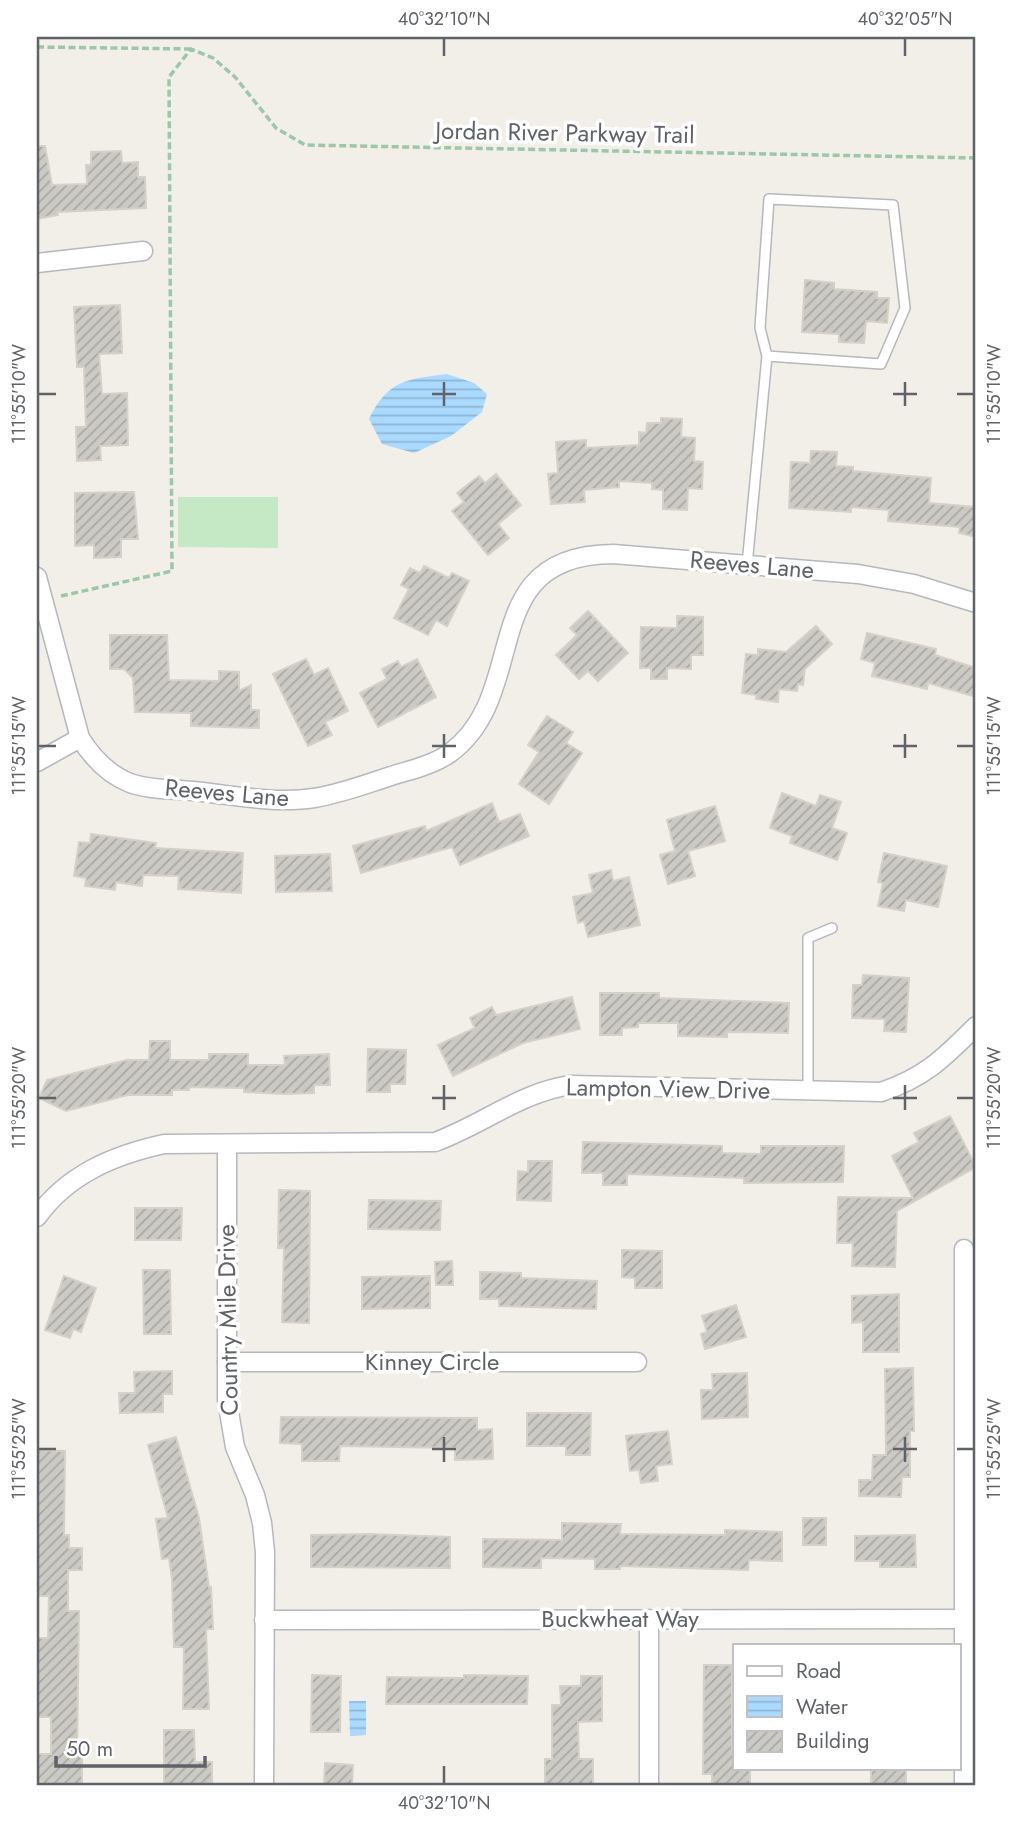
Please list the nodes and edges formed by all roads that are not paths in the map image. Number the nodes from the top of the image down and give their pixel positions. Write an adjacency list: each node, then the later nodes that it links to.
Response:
1 (143, 251): 2 (street)
2 (37, 263)
3 (767, 356): 3 (lane); 4 (lane)
4 (747, 565): 6 (street, Reeves Lane); 7 (street, Reeves Lane)
5 (37, 577): 7 (street, Reeves Lane)
6 (976, 603)
7 (80, 738): 8 (street)
8 (37, 762)
9 (832, 928): 11 (lane)
10 (976, 1026): 11 (street, Lampton View Drive)
11 (807, 1092): 12 (street, Lampton View Drive)
12 (227, 1144): 13 (street, Lampton View Drive); 15 (street, Country Mile Drive)
13 (39, 1209)
14 (964, 1249): 18 (street)
15 (227, 1362): 16 (street, Kinney Circle); 19 (street, Country Mile Drive)
16 (637, 1362)
17 (649, 1619): 18 (street, Buckwheat Way); 19 (street, Buckwheat Way); 21 (street)
18 (970, 1619): 22 (street)
19 (264, 1620): 20 (street, Country Mile Drive)
20 (264, 1785)
21 (649, 1785)
22 (964, 1785)

